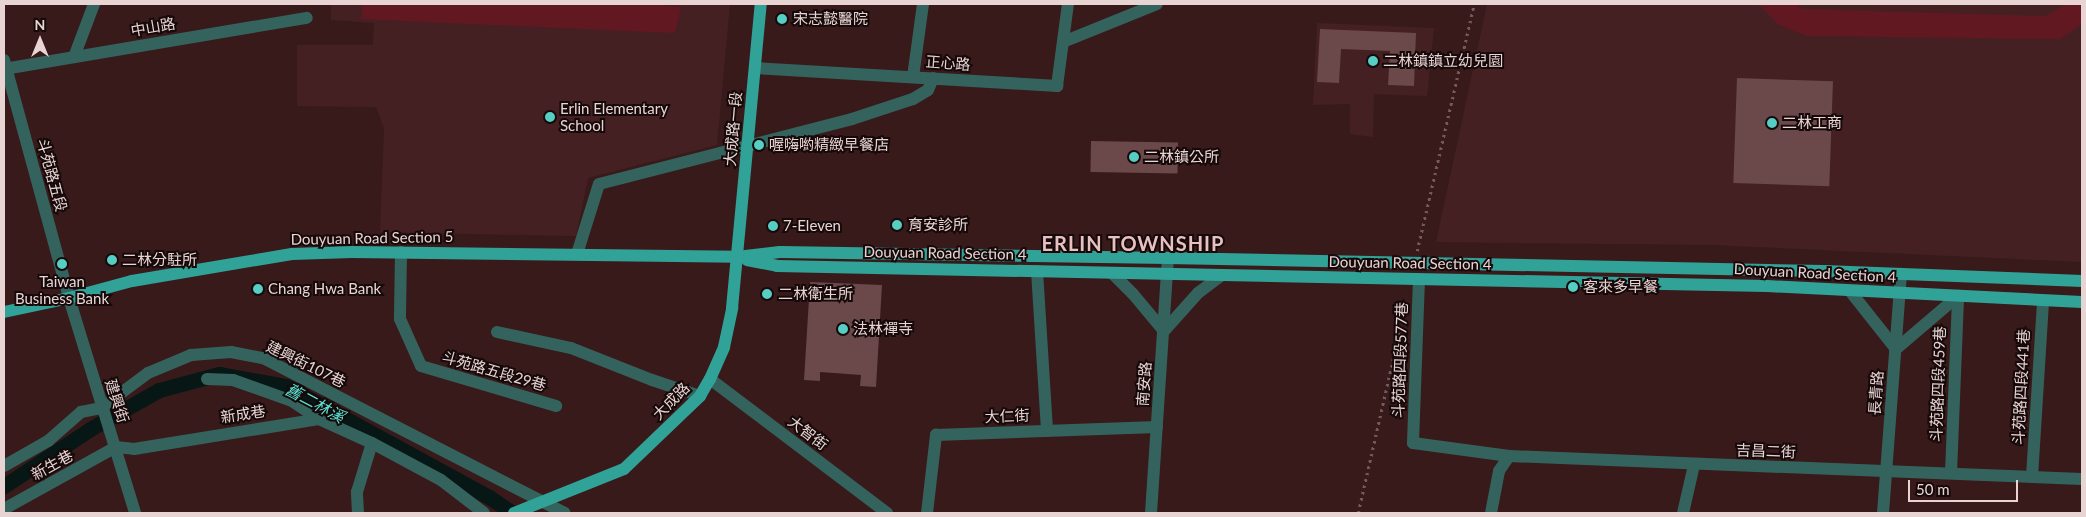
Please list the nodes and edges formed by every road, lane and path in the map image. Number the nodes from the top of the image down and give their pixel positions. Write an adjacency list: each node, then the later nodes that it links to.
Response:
1 (94, 4): 8 (street)
2 (761, 4): 10 (main road, 大成路一段)
3 (923, 4): 11 (street)
4 (1068, 4): 7 (street, 正心路)
5 (1157, 4): 7 (street)
6 (307, 18): 8 (street, 中山路)
7 (1063, 42): 12 (street, 正心路)
8 (74, 57): 9 (street, 中山路)
9 (5, 66): 28 (street, 斗苑路五段)
10 (755, 68): 11 (street, 正心路); 13 (main road, 大成路一段)
11 (914, 77): 12 (street, 正心路)
12 (933, 78): 13 (street)
13 (747, 147): 15 (street); 16 (main road, 大成路一段)
14 (401, 252): 15 (main road, Douyuan Road Section 5); 28 (main road, Douyuan Road Section 5); 38 (street, 斗苑路五段29巷)
15 (583, 254): 16 (main road, Douyuan Road Section 4)
16 (737, 258): 17 (main road, Douyuan Road Section 4); 18 (main road, Douyuan Road Section 4); 36 (main road, 大成路)
17 (1168, 258): 20 (street, 南安路); 21 (main road, Douyuan Road Section 4)
18 (1037, 271): 19 (main road, Douyuan Road Section 4); 42 (street)
19 (1112, 273): 20 (main road, Douyuan Road Section 4); 32 (street)
20 (1168, 274): 22 (main road, Douyuan Road Section 4); 32 (street, 南安路)
21 (1901, 274): 24 (main road, Douyuan Road Section 4); 26 (street, 長青路)
22 (1222, 276): 23 (main road, Douyuan Road Section 4); 32 (street)
23 (1419, 279): 25 (main road, Douyuan Road Section 4); 43 (street, 斗苑路四段577巷)
24 (2082, 281)
25 (1850, 291): 26 (main road, Douyuan Road Section 4); 34 (street)
26 (1900, 294): 27 (main road, Douyuan Road Section 4); 34 (street, 長青路)
27 (1958, 296): 29 (main road, Douyuan Road Section 4); 34 (street); 50 (street, 斗苑路四段459巷)
28 (69, 298): 31 (main road, Douyuan Road Section 5); 39 (street, 建興街)
29 (2042, 300): 30 (main road, Douyuan Road Section 4); 51 (street, 斗苑路四段441巷)
30 (2082, 302)
31 (4, 312)
32 (1164, 331): 41 (street, 南安路)
33 (497, 332): 37 (street)
34 (1896, 349): 49 (street, 長青路)
35 (207, 379): 40 (street)
36 (710, 379): 37 (main road, 大成路); 60 (street, 大智街)
37 (700, 396): 53 (main road, 大成路)
38 (556, 406)
39 (101, 408): 45 (street, 建興街); 48 (street, 建興街107巷); 53 (street, 建興街107巷)
40 (319, 418): 44 (street); 45 (street, 新成巷)
41 (1157, 427): 42 (street, 大仁街); 62 (street, 南安路)
42 (1047, 431): 61 (street, 大仁街)
43 (1413, 442): 46 (street, 吉昌二街)
44 (372, 443): 56 (street); 57 (street)
45 (116, 447): 54 (street, 新生巷); 55 (street, 建興街)
46 (1509, 456): 47 (street, 吉昌二街); 63 (street)
47 (1694, 465): 49 (street, 吉昌二街); 64 (street)
48 (4, 466)
49 (1886, 471): 50 (street, 吉昌二街); 65 (street, 長青路)
50 (1951, 473): 51 (street, 吉昌二街)
51 (2032, 477): 52 (street, 吉昌二街)
52 (2082, 479)
53 (543, 502): 58 (main road, 大成路); 59 (street, 建興街107巷)
54 (4, 509)
55 (135, 513)
56 (358, 513)
57 (484, 513)
58 (514, 513)
59 (564, 513)
60 (887, 513)
61 (927, 513)
62 (1151, 513)
63 (1491, 513)
64 (1683, 513)
65 (1883, 513)

